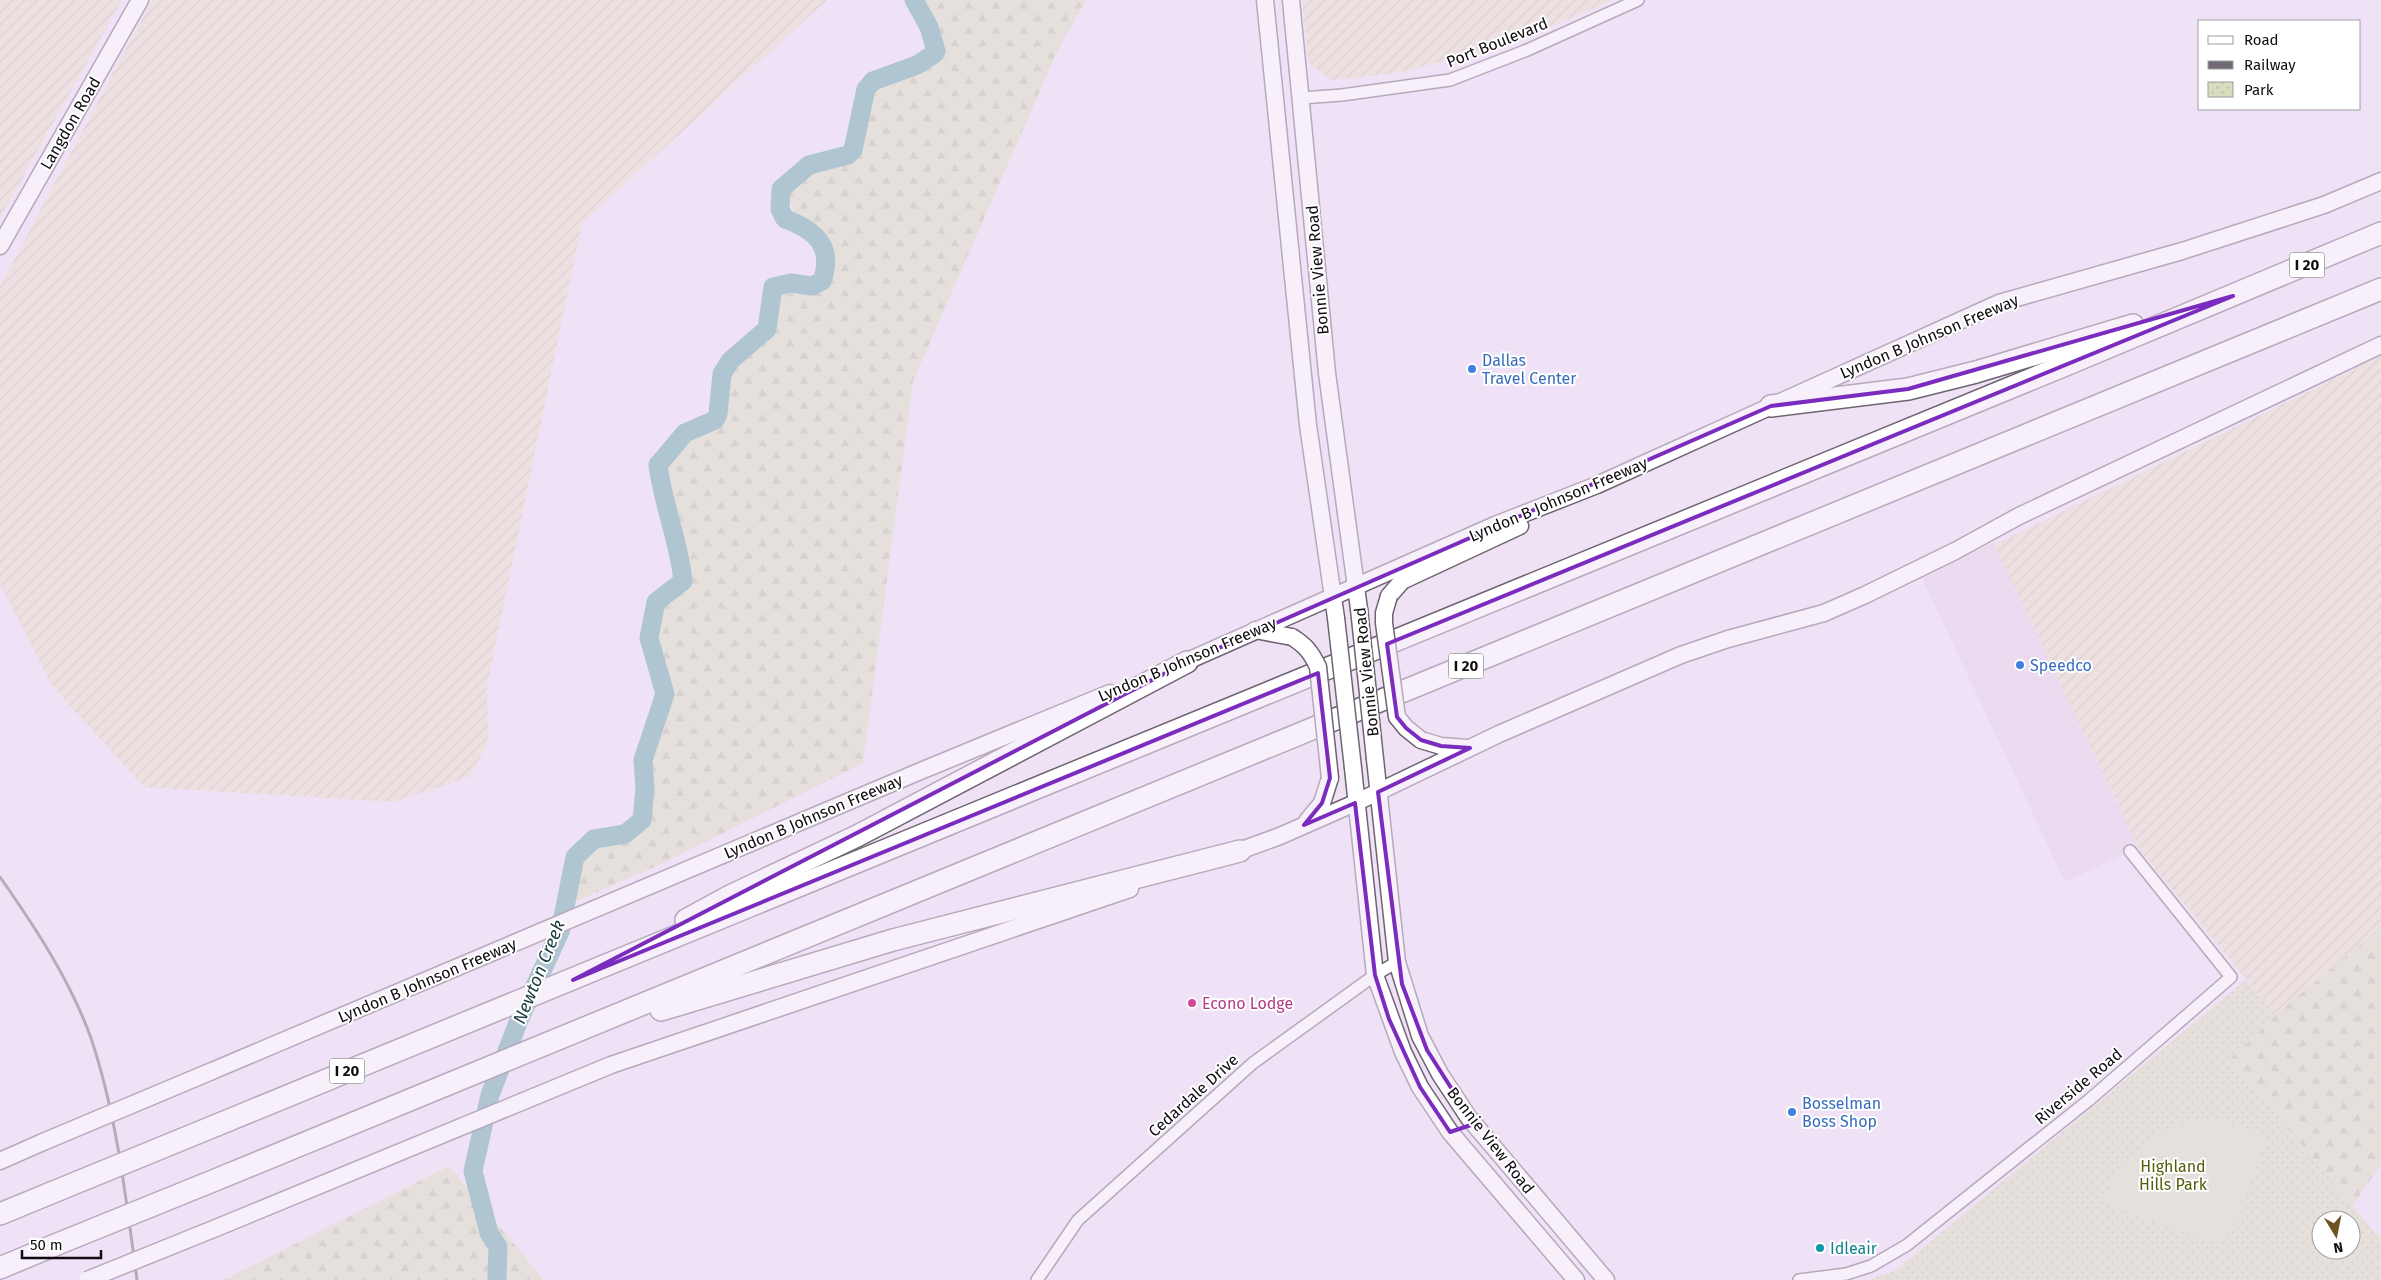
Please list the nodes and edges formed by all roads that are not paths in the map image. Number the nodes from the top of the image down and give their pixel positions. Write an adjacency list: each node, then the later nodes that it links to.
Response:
1 (140, 0): 9 (main road, Langdon Road)
2 (1265, 0): 6 (main road, Bonnie View Road)
3 (1291, 0): 5 (main road, Bonnie View Road)
4 (1638, 0): 5 (street, Port Boulevard)
5 (1302, 98): 6 (main road); 14 (main road, Bonnie View Road)
6 (1276, 102): 15 (main road, Bonnie View Road)
7 (2381, 182): 13 (main road, Lyndon B Johnson Freeway)
8 (2381, 233): 11 (highway, I 20)
9 (0, 246)
10 (2381, 289): 30 (highway, I 20)
11 (2233, 296): 13 (highway); 29 (highway, I 20)
12 (2381, 345): 21 (main road)
13 (1771, 406): 16 (main road, Lyndon B Johnson Freeway)
14 (1332, 421): 15 (main road); 17 (main road, Bonnie View Road)
15 (1308, 425): 18 (main road, Bonnie View Road)
16 (1597, 485): 17 (main road, Lyndon B Johnson Freeway); 21 (main road, bridge)
17 (1356, 586): 18 (main road, Lyndon B Johnson Freeway); 22 (main road, Bonnie View Road, bridge)
18 (1334, 596): 19 (main road, Lyndon B Johnson Freeway); 23 (main road, Bonnie View Road, bridge)
19 (1255, 630): 20 (main road, Lyndon B Johnson Freeway); 24 (main road, bridge)
20 (1187, 662): 29 (highway); 33 (main road, Lyndon B Johnson Freeway, bridge)
21 (1470, 748): 22 (main road)
22 (1378, 792): 23 (main road); 27 (main road, Bonnie View Road)
23 (1356, 803): 24 (main road); 28 (main road, Bonnie View Road)
24 (1304, 825): 25 (main road)
25 (1240, 851): 30 (highway); 36 (main road, bridge)
26 (2130, 851): 40 (street, Riverside Road)
27 (1397, 962): 28 (street, Cedardale Drive); 31 (main road, Bonnie View Road)
28 (1375, 975): 32 (main road, Bonnie View Road); 37 (street, Cedardale Drive)
29 (573, 980): 34 (highway, I 20, bridge)
30 (550, 1042): 35 (highway, I 20, bridge)
31 (1474, 1124): 32 (main road); 39 (main road, Bonnie View Road)
32 (1450, 1132): 38 (main road, Bonnie View Road)
33 (0, 1161)
34 (0, 1214)
35 (0, 1268)
36 (87, 1280)
37 (1037, 1280)
38 (1576, 1280)
39 (1606, 1280)
40 (1799, 1280)

